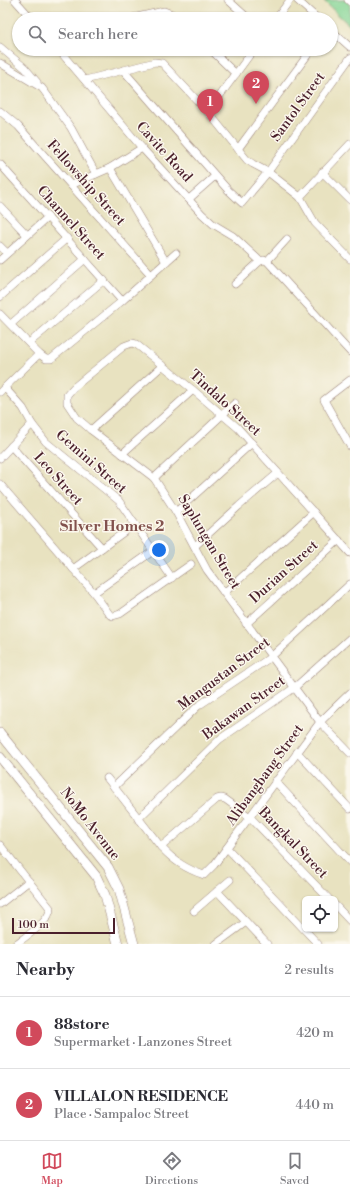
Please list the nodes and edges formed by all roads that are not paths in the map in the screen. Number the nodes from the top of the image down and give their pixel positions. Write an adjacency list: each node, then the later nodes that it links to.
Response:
1 (228, 0): 8 (street)
2 (290, 0): 9 (street)
3 (297, 0): 10 (street)
4 (348, 0): 6 (street)
5 (18, 1): 7 (street)
6 (350, 2)
7 (27, 12)
8 (241, 12)
9 (281, 12)
10 (310, 12)
11 (338, 36): 13 (street)
12 (0, 47): 23 (street)
13 (350, 47)
14 (64, 56): 22 (street, Cavite Road)
15 (217, 56): 21 (street)
16 (249, 56): 21 (street)
17 (307, 56): 28 (street)
18 (350, 58): 31 (street, Santol Street)
19 (0, 63): 23 (street)
20 (123, 70): 22 (street); 25 (street); 34 (street)
21 (236, 74): 25 (street)
22 (85, 80): 27 (street, Cavite Road)
23 (42, 88): 33 (street)
24 (0, 111): 35 (street, Fellowship Street)
25 (208, 112): 28 (street)
26 (350, 144): 32 (street)
27 (142, 148): 30 (street); 37 (street, Cavite Road)
28 (238, 149): 31 (street)
29 (0, 164): 40 (street, Channel Street)
30 (110, 168): 33 (street); 51 (street)
31 (268, 172): 34 (street, Santol Street); 36 (street)
32 (322, 172): 36 (street); 38 (street)
33 (96, 174): 35 (street)
34 (215, 176): 37 (street)
35 (71, 186): 52 (street, Fellowship Street)
36 (300, 197): 48 (street)
37 (189, 199): 50 (street, Cavite Road)
38 (350, 200)
39 (0, 206): 41 (street)
40 (48, 217): 41 (street); 42 (street, Channel Street)
41 (27, 235): 45 (street)
42 (66, 238): 47 (street, Channel Street); 55 (street)
43 (286, 239): 50 (street)
44 (0, 246): 45 (street)
45 (7, 253): 49 (street)
46 (176, 253): 51 (street)
47 (85, 259): 53 (street, Channel Street); 58 (street)
48 (350, 259)
49 (0, 260)
50 (264, 261): 54 (street); 60 (street, Cavite Road)
51 (166, 262): 52 (street)
52 (151, 275): 56 (street)
53 (104, 280): 56 (street, Channel Street); 59 (street)
54 (235, 284)
55 (0, 297)
56 (122, 301): 61 (street)
57 (0, 314): 58 (street)
58 (11, 324): 59 (street)
59 (29, 343): 61 (street)
60 (350, 352)
61 (39, 354): 64 (street)
62 (162, 366): 65 (street, Tindalo Street); 66 (street, Tindalo Street); 70 (street)
63 (350, 380): 73 (street)
64 (2, 390): 69 (street, Gemini Street)
65 (193, 390): 68 (street, Tindalo Street); 74 (street)
66 (67, 395): 70 (street, Saplungan Street)
67 (236, 403): 68 (street)
68 (223, 415): 71 (street, Tindalo Street); 77 (street)
69 (32, 424): 72 (street); 81 (street, Gemini Street)
70 (91, 430): 74 (street, Saplungan Street)
71 (252, 443): 76 (street, Tindalo Street); 79 (street)
72 (11, 446): 75 (street); 84 (street, Leo Street)
73 (350, 446)
74 (122, 454): 77 (street, Saplungan Street)
75 (0, 458)
76 (278, 473): 80 (street, Tindalo Street); 83 (street)
77 (154, 478): 79 (street, Saplungan Street)
78 (0, 484): 88 (street)
79 (176, 512): 83 (street, Saplungan Street)
80 (314, 512): 82 (street, Tindalo Street); 91 (street)
81 (135, 524): 84 (street); 85 (street, Gemini Street)
82 (339, 540): 86 (street, Tindalo Street); 93 (street, Durian Street)
83 (195, 546): 91 (street, Saplungan Street)
84 (102, 548): 88 (street)
85 (153, 551): 89 (street, Gemini Street); 92 (street)
86 (350, 553)
87 (191, 564): 89 (street)
88 (73, 569): 92 (street)
89 (172, 578): 92 (street)
90 (350, 584): 95 (street, Mangustan Street)
91 (224, 593): 93 (street, Saplungan Street)
92 (94, 594)
93 (246, 624): 95 (street, Saplungan Street)
94 (350, 638): 96 (street, Bakawan Street)
95 (271, 657): 96 (street, Saplungan Street); 105 (street, Mangustan Street)
96 (294, 688): 98 (street, Saplungan Street); 108 (street, Bakawan Street)
97 (350, 693): 98 (street, Alibangbang Street)
98 (320, 722): 100 (street, Saplungan Street); 101 (street, Alibangbang Street)
99 (0, 733): 124 (main road, NoMo Avenue)
100 (349, 751)
101 (297, 752): 104 (street, Alibangbang Street); 106 (street)
102 (0, 757): 123 (main road, NoMo Avenue)
103 (107, 778): 105 (street)
104 (275, 782): 107 (street, Alibangbang Street); 112 (street)
105 (114, 787): 108 (street)
106 (350, 809)
107 (250, 817): 109 (street, Bangkal Street); 111 (street, Alibangbang Street); 116 (street, Bangkal Street)
108 (138, 819): 109 (street)
109 (161, 847): 111 (street, Alibangbang Street)
110 (1, 848): 114 (street)
111 (227, 848): 127 (street)
112 (350, 862)
113 (230, 880): 115 (street)
114 (29, 881): 117 (street); 122 (street)
115 (217, 891): 119 (street); 121 (street)
116 (326, 896)
117 (0, 904)
118 (338, 908): 120 (street)
119 (194, 911)
120 (350, 921)
121 (246, 922): 125 (street); 126 (street)
122 (16, 944)
123 (118, 944)
124 (134, 944)
125 (216, 944)
126 (266, 944)
127 (318, 944)

